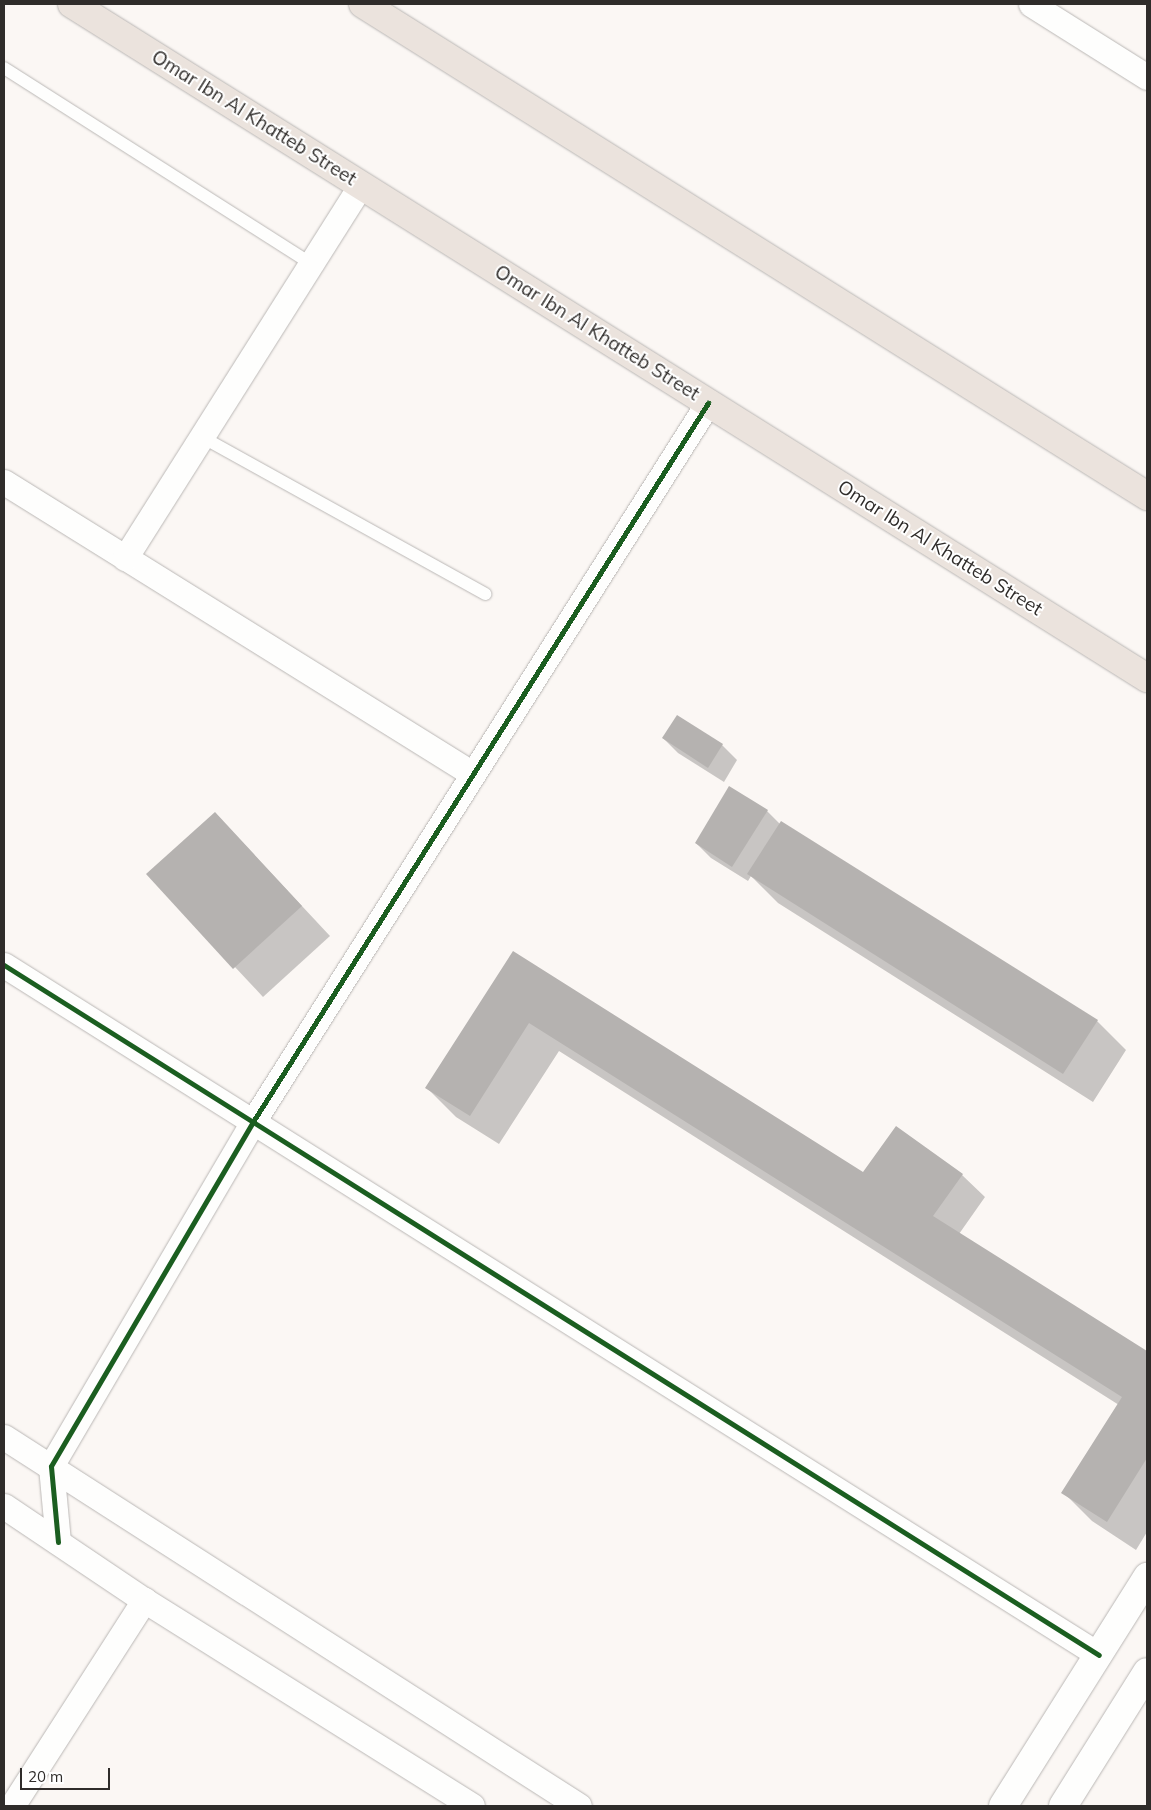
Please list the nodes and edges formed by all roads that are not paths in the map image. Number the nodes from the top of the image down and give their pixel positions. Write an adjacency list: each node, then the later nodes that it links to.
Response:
1 (72, 4): 6 (main road, Omar Ibn Al Khatteb Street)
2 (363, 4): 11 (main road)
3 (1031, 4): 5 (street)
4 (4, 68): 7 (lane)
5 (1147, 77)
6 (360, 184): 7 (street); 8 (main road, Omar Ibn Al Khatteb Street)
7 (312, 264): 9 (street)
8 (708, 403): 14 (main road, Omar Ibn Al Khatteb Street); 15 (street)
9 (202, 436): 12 (street); 13 (lane)
10 (4, 482): 12 (street)
11 (1147, 496)
12 (126, 558): 15 (street)
13 (485, 594)
14 (1147, 678)
15 (473, 774): 17 (street)
16 (4, 965): 17 (street)
17 (254, 1120): 19 (street); 24 (street)
18 (4, 1437): 19 (street)
19 (51, 1466): 21 (street); 28 (street)
20 (4, 1506): 21 (street)
21 (58, 1542): 23 (street)
22 (1147, 1577): 24 (street)
23 (144, 1600): 26 (street); 27 (street)
24 (1099, 1655): 29 (street)
25 (1147, 1672): 30 (street)
26 (12, 1806)
27 (472, 1806)
28 (579, 1806)
29 (1003, 1806)
30 (1063, 1806)

